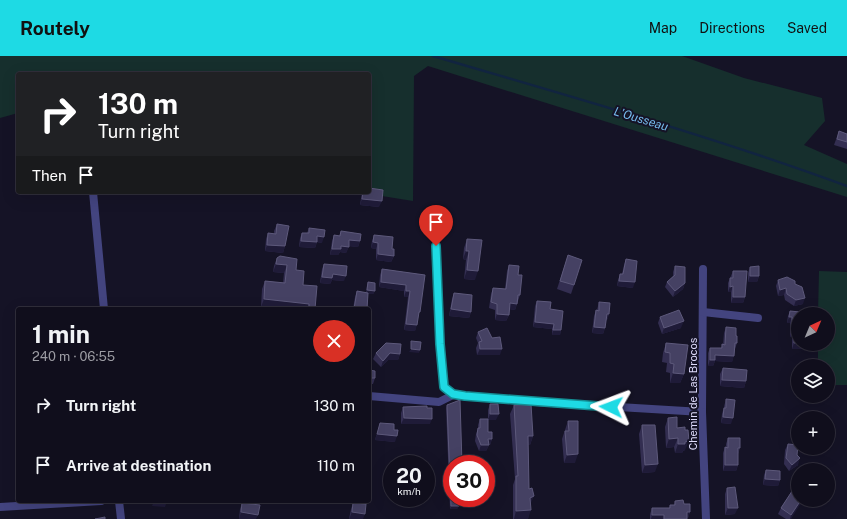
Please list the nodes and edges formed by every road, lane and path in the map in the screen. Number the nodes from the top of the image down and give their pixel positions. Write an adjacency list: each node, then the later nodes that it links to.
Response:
1 (93, 194): 4 (street)
2 (436, 246): 7 (street)
3 (703, 269): 5 (street, Chemin de Las Brocos)
4 (104, 307)
5 (703, 312): 6 (street); 9 (street, Chemin de Las Brocos)
6 (758, 318)
7 (453, 394): 8 (street); 9 (street)
8 (371, 396)
9 (702, 412): 14 (street, Chemin de Las Brocos)
10 (67, 503): 12 (street)
11 (119, 503): 13 (street)
12 (0, 507)
13 (122, 519)
14 (706, 519)

